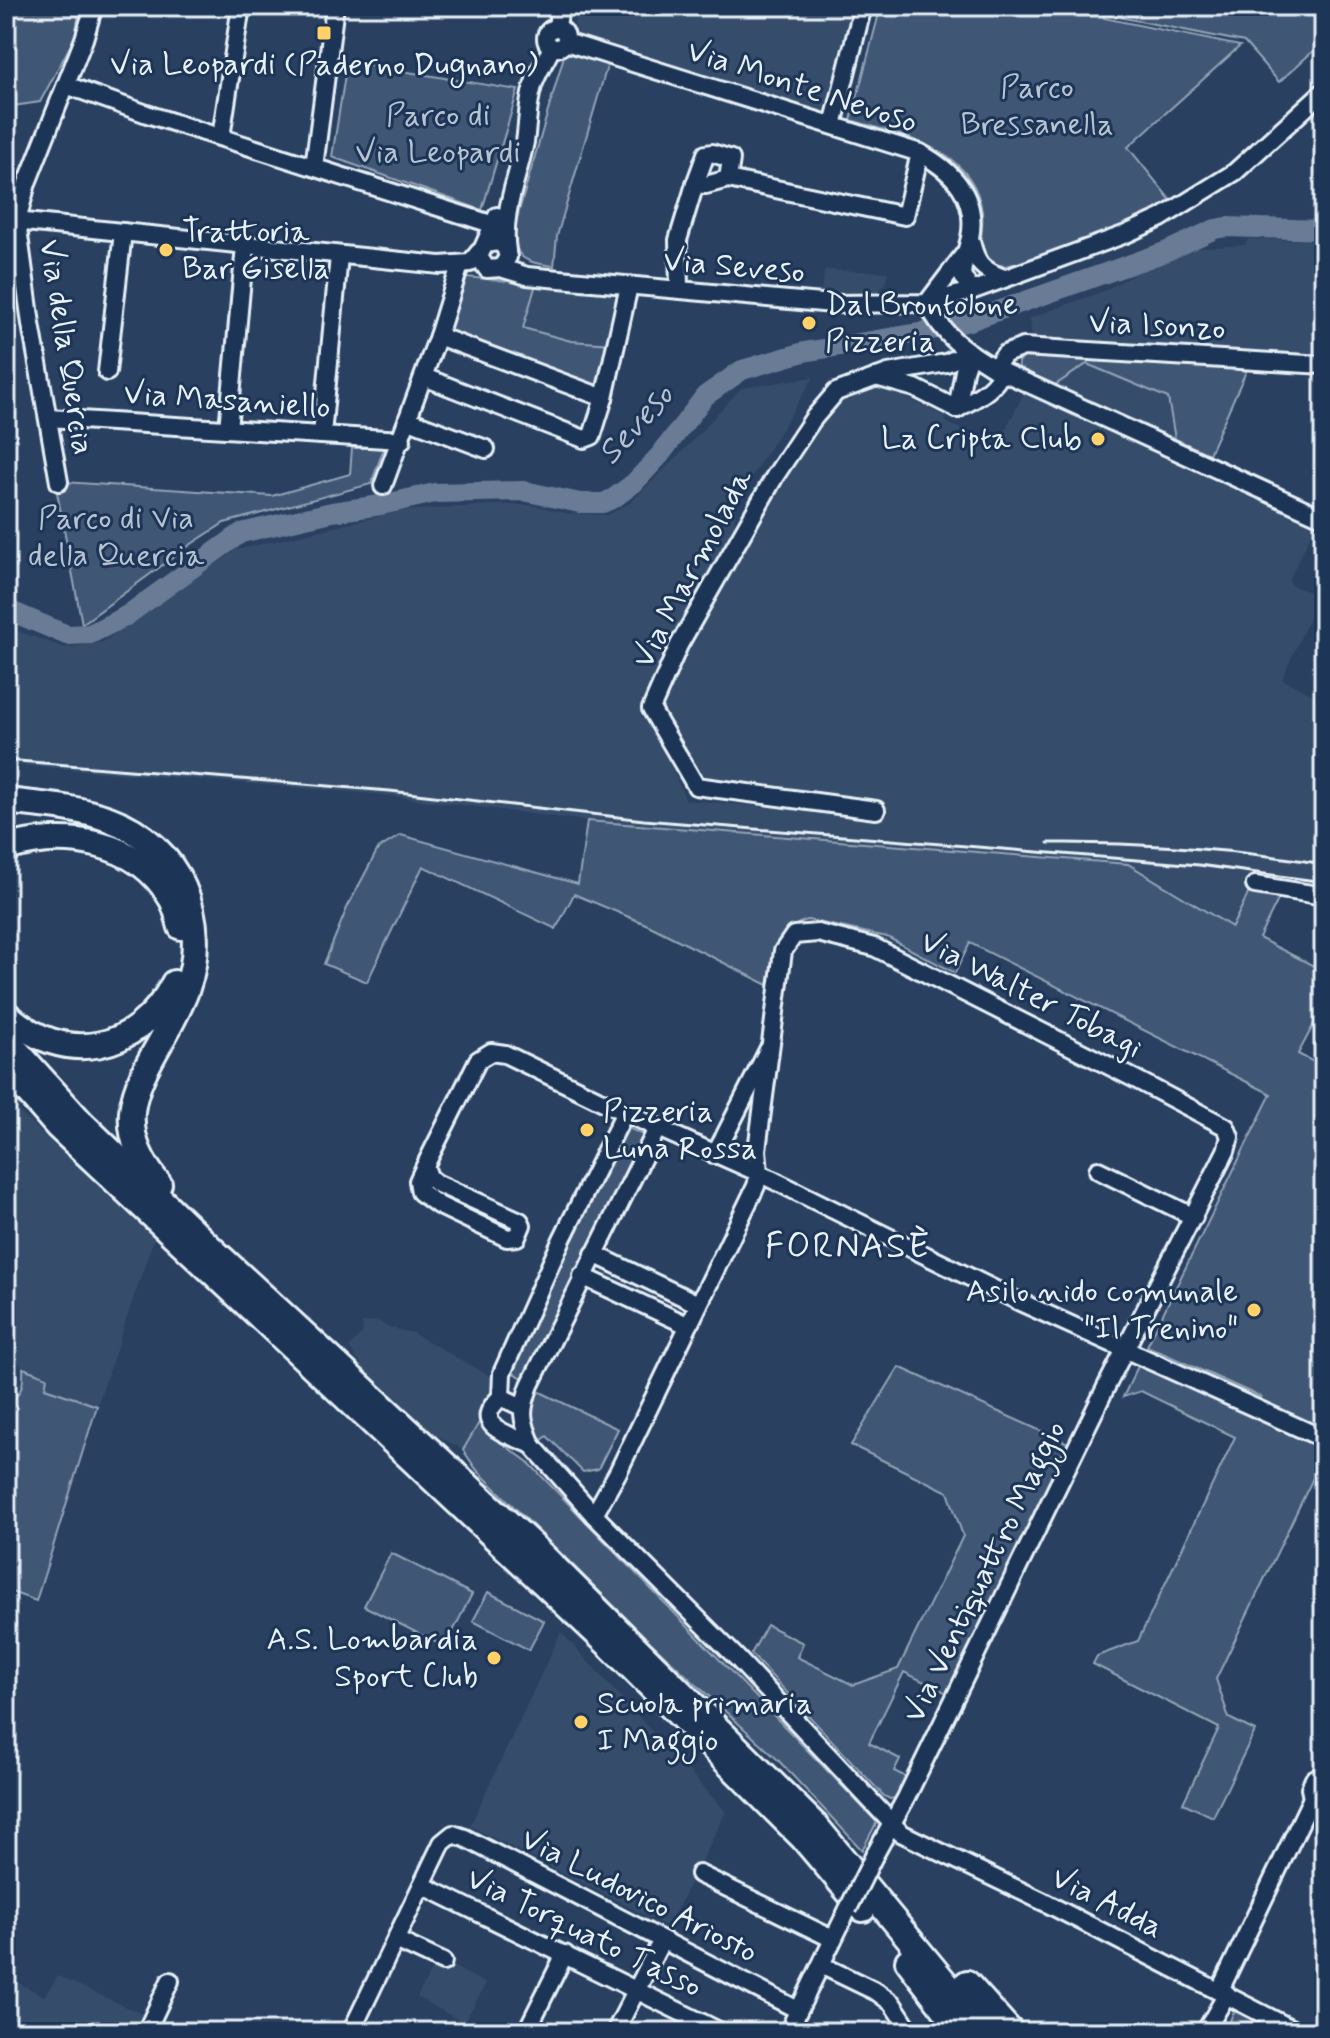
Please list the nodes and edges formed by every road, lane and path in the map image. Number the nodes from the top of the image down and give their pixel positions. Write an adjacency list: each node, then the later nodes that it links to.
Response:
1 (94, 6): 7 (street)
2 (241, 6): 10 (street)
3 (335, 6): 12 (street)
4 (560, 6): 6 (street)
5 (863, 6): 9 (street)
6 (558, 39): 9 (street, Via Monte Nevoso); 16 (street)
7 (66, 85): 10 (street); 15 (street)
8 (1324, 91): 24 (street, Via Seveso)
9 (833, 125): 11 (street, Via Monte Nevoso)
10 (221, 137): 12 (street)
11 (920, 153): 13 (street); 20 (street, Via Monte Nevoso)
12 (314, 167): 16 (street)
13 (728, 179): 14 (street); 14 (street)
14 (695, 184): 26 (street)
15 (12, 221): 17 (street); 38 (street, Via della Quercia)
16 (498, 229): 19 (street); 22 (street)
17 (123, 232): 18 (street); 33 (street)
18 (245, 246): 21 (street); 40 (street)
19 (482, 248): 22 (street); 22 (street); 23 (street)
20 (970, 249): 24 (street); 27 (street, Via Monte Nevoso); 28 (street)
21 (339, 256): 23 (street); 41 (street)
22 (501, 260): 23 (street); 25 (street, Via Seveso)
23 (459, 267): 29 (street)
24 (1004, 278): 27 (street, Via Seveso)
25 (629, 286): 26 (street, Via Seveso); 36 (street)
26 (679, 289): 28 (street, Via Seveso)
27 (971, 291): 28 (street, Via Seveso)
28 (927, 303): 30 (street)
29 (438, 336): 34 (street); 36 (street)
30 (970, 353): 32 (street); 35 (street, Via Marmolada); 37 (street)
31 (1324, 365): 32 (street, Via Isonzo)
32 (998, 369): 37 (street, Via Isonzo); 46 (street)
33 (107, 372)
34 (424, 377): 36 (street); 39 (street)
35 (876, 377): 37 (street); 48 (street, Via Marmolada)
36 (604, 398)
37 (957, 409)
38 (48, 418): 40 (street, Via Masaniello); 44 (street, Via della Quercia)
39 (409, 420): 42 (street); 43 (street)
40 (228, 429): 41 (street, Via Masaniello)
41 (322, 435): 42 (street, Via Masaniello)
42 (402, 440): 45 (street)
43 (486, 449)
44 (59, 482)
45 (383, 486)
46 (1324, 518)
47 (6, 801): 52 (highway)
48 (876, 810)
49 (6, 836): 52 (highway)
50 (6, 848): 54 (highway)
51 (1255, 885): 53 (street)
52 (187, 891): 68 (highway)
53 (1324, 896)
54 (6, 1014)
55 (6, 1039): 68 (highway)
56 (772, 1042): 61 (street, Via Walter Tobagi); 62 (street); 65 (street)
57 (6, 1067): 66 (highway)
58 (6, 1088): 66 (highway)
59 (625, 1112): 60 (street); 63 (street); 76 (street)
60 (658, 1127): 62 (street); 69 (street)
61 (1230, 1137): 67 (street, Via Ventiquattro Maggio)
62 (715, 1155): 65 (street)
63 (425, 1166): 63 (street)
64 (1098, 1170): 67 (street)
65 (759, 1173): 71 (street); 73 (street)
66 (132, 1196): 93 (highway)
67 (1194, 1217): 73 (street, Via Ventiquattro Maggio)
68 (211, 1248): 84 (highway)
69 (594, 1254): 70 (street); 71 (street)
70 (582, 1276): 72 (street); 77 (street)
71 (698, 1304): 72 (street)
72 (687, 1325): 80 (street)
73 (1126, 1350): 78 (street); 83 (street, Via Ventiquattro Maggio)
74 (6, 1372): 75 (street)
75 (6, 1379)
76 (501, 1397): 77 (street); 79 (street)
77 (522, 1407): 79 (street)
78 (1324, 1439)
79 (532, 1445): 80 (street, Via Adda)
80 (594, 1515): 83 (street, Via Adda)
81 (1324, 1774): 82 (street)
82 (1318, 1802): 96 (street)
83 (892, 1823): 87 (street, Via Ventiquattro Maggio, bridge); 96 (street, Via Adda)
84 (816, 1826): 108 (highway); 109 (highway)
85 (699, 1874): 87 (street)
86 (422, 1885): 88 (street); 89 (street, Via Ludovico Ariosto); 90 (street, Via Torquato Tasso)
87 (833, 1939): 92 (street, Via Ventiquattro Maggio)
88 (396, 1940): 91 (street); 100 (street)
89 (662, 1940): 95 (street); 97 (street, Via Ludovico Ariosto)
90 (565, 1954): 95 (street, Via Torquato Tasso); 101 (street)
91 (443, 1962)
92 (821, 1965): 97 (street, Via Ventiquattro Maggio); 105 (street)
93 (911, 1966): 106 (highway); 107 (highway)
94 (170, 1981): 99 (street)
95 (636, 1990): 102 (street); 103 (street, Via Torquato Tasso)
96 (1224, 1992): 98 (street); 112 (street, Via Adda)
97 (798, 2010): 104 (street, Via Ventiquattro Maggio)
98 (1217, 2013): 110 (street); 111 (street)
99 (146, 2032)
100 (351, 2032)
101 (526, 2032)
102 (615, 2032)
103 (721, 2032)
104 (788, 2032)
105 (911, 2032)
106 (941, 2032)
107 (962, 2032)
108 (986, 2032)
109 (1011, 2032)
110 (1205, 2032)
111 (1214, 2032)
112 (1298, 2032)

